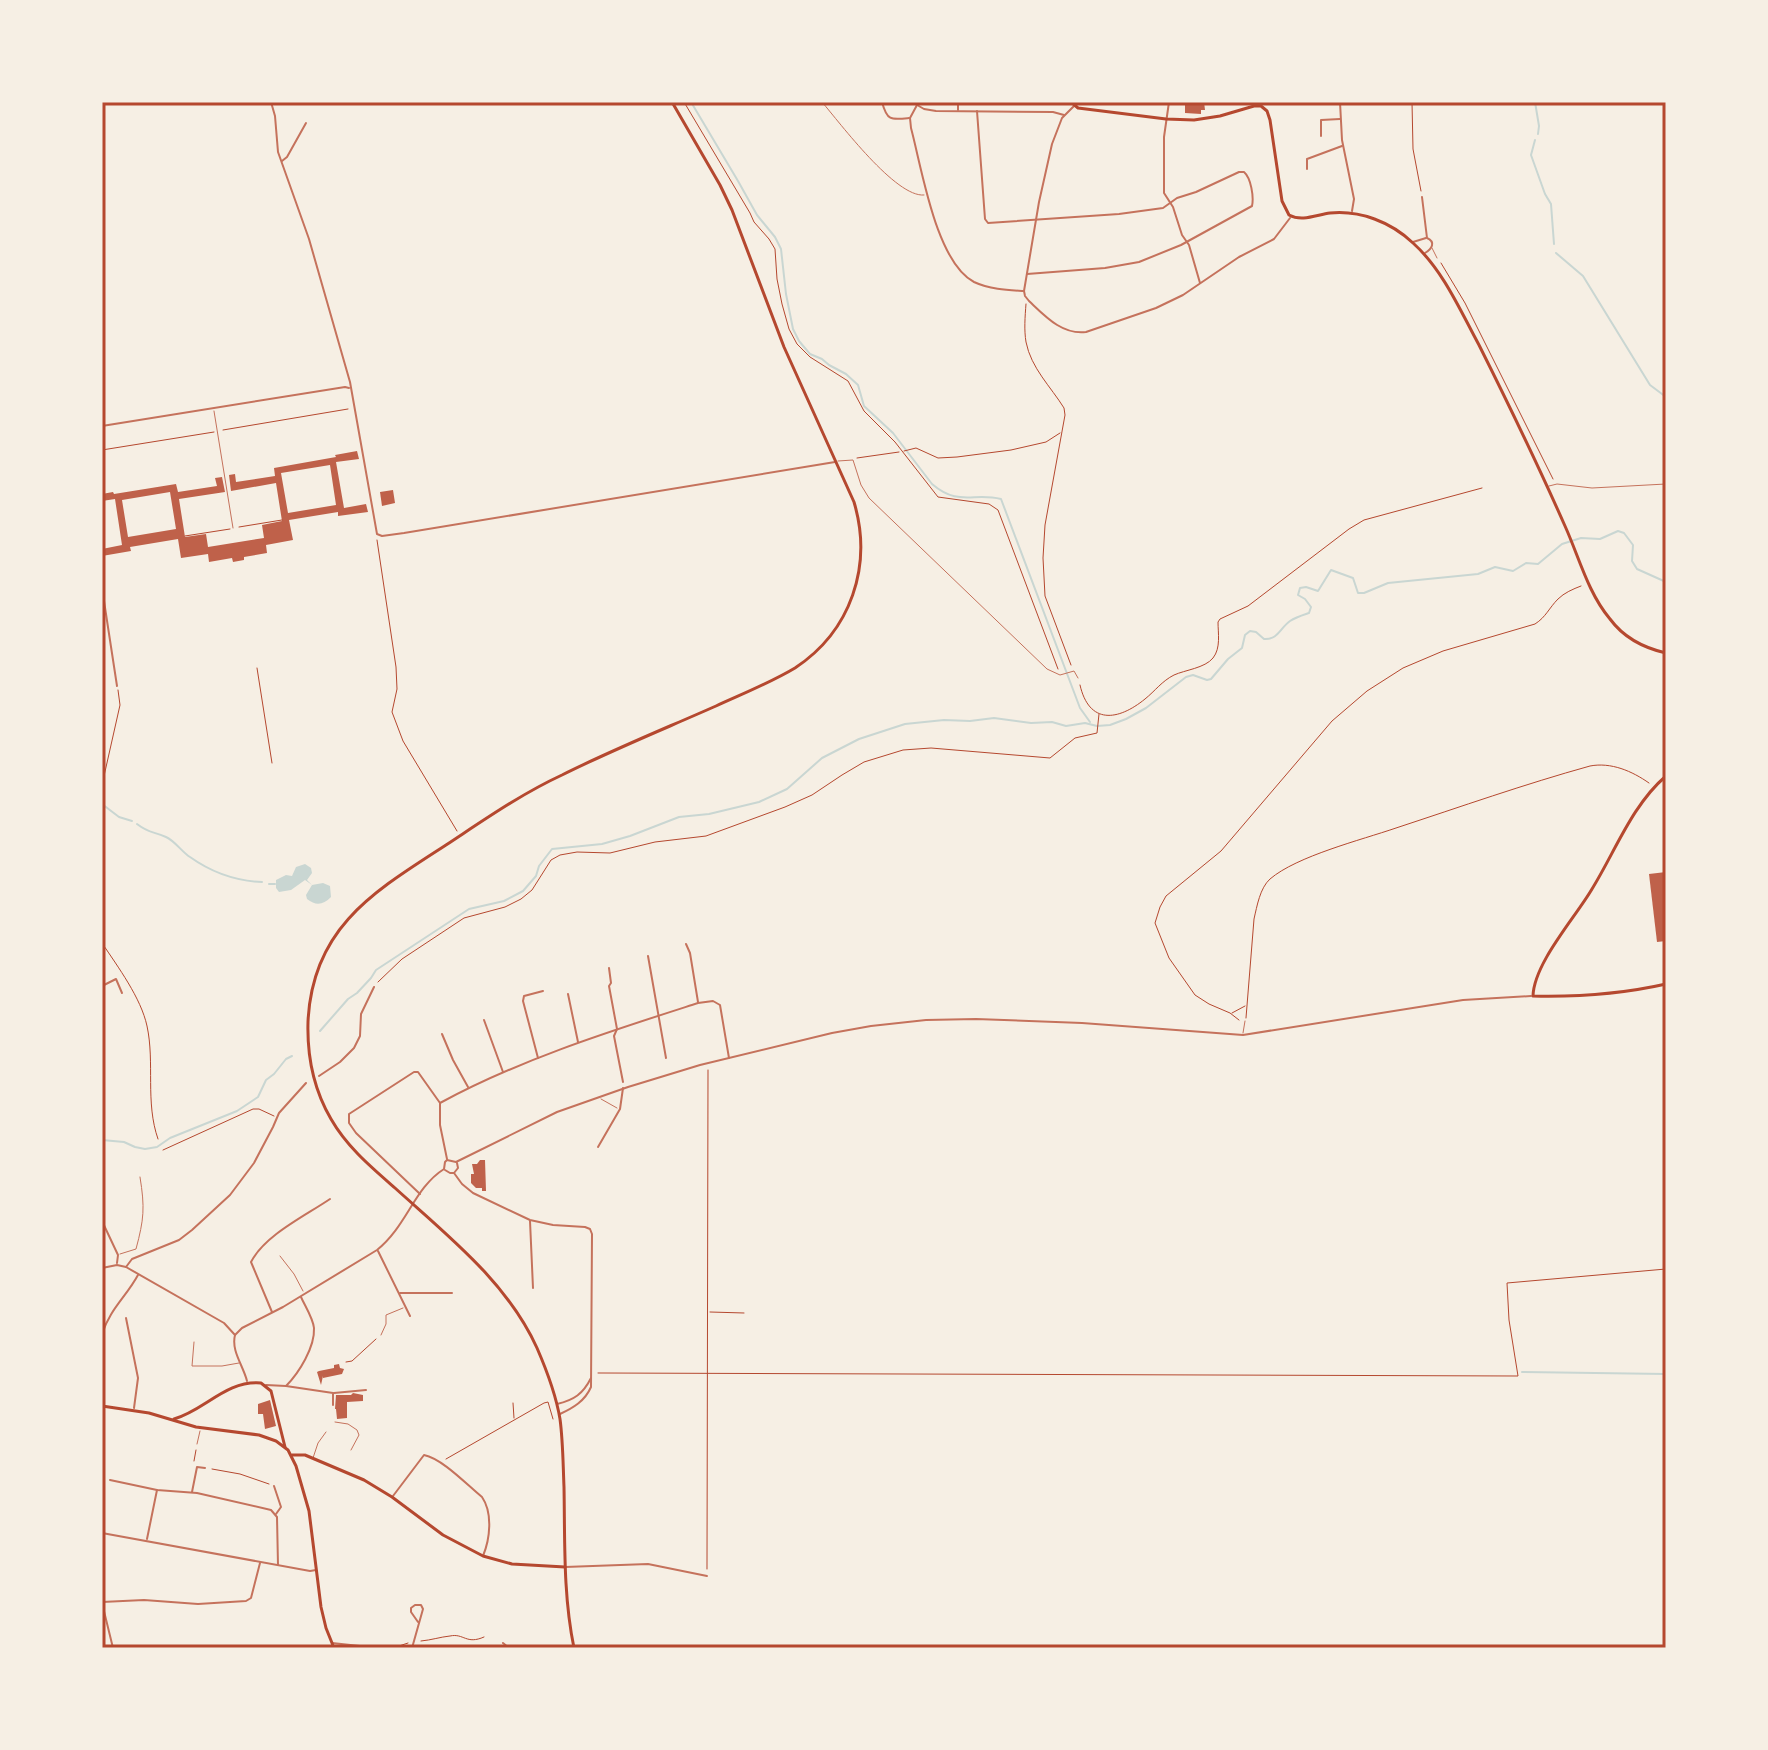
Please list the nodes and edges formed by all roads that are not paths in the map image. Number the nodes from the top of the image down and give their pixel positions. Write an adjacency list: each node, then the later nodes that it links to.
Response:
1 (271, 102): 22 (street)
2 (672, 102): 42 (main road)
3 (822, 102): 24 (lane)
4 (882, 102): 16 (street)
5 (912, 102): 12 (street)
6 (958, 102): 13 (street)
7 (1169, 102): 18 (street)
8 (1340, 102): 17 (street)
9 (1072, 104): 15 (street); 18 (main road)
10 (1254, 104): 11 (main road); 18 (main road)
11 (1264, 104): 28 (main road)
12 (917, 105): 13 (street); 16 (street)
13 (958, 111): 14 (street)
14 (977, 111): 15 (street); 29 (street)
15 (1064, 115): 29 (street)
16 (910, 118): 24 (street)
17 (1341, 118): 20 (street); 21 (street)
18 (1166, 119): 26 (street)
19 (306, 123): 22 (street)
20 (1321, 136)
21 (1343, 146): 23 (street); 27 (street)
22 (282, 161): 39 (street)
23 (1307, 169)
24 (928, 194): 38 (street)
25 (1422, 197): 30 (street)
26 (1171, 203): 29 (street); 31 (street); 31 (street)
27 (1352, 213): 28 (main road); 32 (main road)
28 (1290, 217): 37 (street)
29 (1036, 221): 36 (street)
30 (1427, 238): 32 (street); 33 (street)
31 (1187, 242): 36 (street); 37 (street)
32 (1413, 242): 34 (main road)
33 (1432, 248): 34 (street); 35 (lane)
34 (1424, 254): 44 (main road)
35 (1437, 258)
36 (1027, 274): 38 (street)
37 (1200, 283): 38 (street)
38 (1024, 291)
39 (350, 388): 40 (street); 42 (street)
40 (214, 408): 41 (street); 45 (lane)
41 (102, 426)
42 (836, 461): 50 (lane); 122 (main road)
43 (1666, 484): 44 (lane)
44 (1547, 486): 49 (main road)
45 (233, 528)
46 (102, 588): 47 (street)
47 (111, 645): 48 (lane); 51 (street)
48 (102, 647)
49 (1666, 653)
50 (1078, 678)
51 (117, 686)
52 (1666, 776): 62 (main road)
53 (686, 944): 63 (street)
54 (648, 956): 64 (street)
55 (609, 968): 67 (street)
56 (1666, 984): 62 (main road)
57 (102, 986): 60 (street)
58 (374, 987): 75 (street)
59 (543, 991): 73 (street)
60 (122, 993)
61 (568, 994): 70 (street)
62 (1533, 996): 69 (street)
63 (698, 1003): 64 (street); 72 (street)
64 (659, 1016): 67 (street); 71 (street)
65 (484, 1020): 74 (street)
66 (1245, 1022): 69 (lane)
67 (617, 1029): 70 (street); 76 (street)
68 (442, 1034): 78 (street)
69 (1243, 1035): 72 (street)
70 (578, 1043): 73 (street)
71 (666, 1058)
72 (729, 1058): 79 (street)
73 (539, 1059): 74 (street)
74 (504, 1073): 78 (street)
75 (319, 1076)
76 (623, 1082)
77 (306, 1083): 97 (street)
78 (469, 1088): 81 (street)
79 (623, 1088): 80 (street); 82 (street)
80 (599, 1097): 82 (lane); 85 (street)
81 (440, 1103): 84 (street); 89 (street)
82 (620, 1109): 83 (street)
83 (598, 1147)
84 (447, 1160): 85 (street); 86 (street)
85 (456, 1162): 87 (street)
86 (444, 1169): 87 (street); 89 (street)
87 (454, 1173): 91 (street)
88 (140, 1177): 94 (lane)
89 (420, 1194): 93 (street)
90 (330, 1199): 106 (street)
91 (530, 1220): 100 (street); 114 (street)
92 (102, 1221): 94 (street)
93 (377, 1250): 101 (street); 102 (street)
94 (118, 1255): 96 (street)
95 (280, 1256): 101 (lane)
96 (117, 1265): 97 (street); 98 (street)
97 (126, 1267): 99 (street)
98 (102, 1268)
99 (139, 1274): 109 (street); 110 (street)
100 (533, 1288)
101 (305, 1293): 104 (street)
102 (399, 1293): 103 (street); 105 (street)
103 (452, 1293)
104 (300, 1296): 106 (street); 118 (street)
105 (406, 1307): 107 (street); 111 (lane)
106 (273, 1313): 110 (street)
107 (410, 1316)
108 (126, 1318): 125 (street)
109 (102, 1334)
110 (235, 1335): 113 (street)
111 (381, 1335)
112 (194, 1342): 113 (lane)
113 (239, 1363): 115 (street)
114 (591, 1377): 122 (street); 126 (street)
115 (247, 1383): 116 (main road); 127 (main road)
116 (266, 1385): 117 (street); 120 (main road)
117 (277, 1385): 118 (street); 120 (street)
118 (286, 1386): 121 (street)
119 (366, 1390): 121 (street)
120 (271, 1391): 133 (main road)
121 (333, 1393): 123 (street)
122 (556, 1404): 126 (main road)
123 (333, 1405)
124 (102, 1406): 125 (main road)
125 (134, 1410): 128 (main road)
126 (559, 1414): 152 (main road)
127 (187, 1415): 128 (main road); 130 (main road)
128 (174, 1419): 130 (main road)
129 (335, 1422): 137 (lane)
130 (190, 1426): 131 (main road)
131 (200, 1428): 134 (main road); 135 (lane)
132 (326, 1432): 139 (lane)
133 (282, 1436): 134 (main road); 136 (main road)
134 (276, 1441): 136 (main road)
135 (197, 1444)
136 (285, 1447): 138 (main road)
137 (351, 1450)
138 (292, 1455): 139 (main road); 153 (main road)
139 (313, 1458): 145 (main road)
140 (205, 1468): 144 (street)
141 (110, 1480): 143 (street)
142 (274, 1486): 146 (street)
143 (157, 1490): 144 (street); 148 (street)
144 (192, 1493): 146 (street)
145 (392, 1497): 149 (main road); 149 (street)
146 (276, 1514): 151 (street)
147 (102, 1533): 148 (street)
148 (147, 1540): 150 (street)
149 (483, 1556): 152 (main road)
150 (260, 1561): 151 (street); 155 (street)
151 (278, 1565): 153 (street)
152 (565, 1567): 154 (street); 160 (main road)
153 (316, 1570): 158 (main road)
154 (707, 1576)
155 (102, 1602): 161 (street)
156 (418, 1622): 163 (street)
157 (503, 1643): 164 (street)
158 (333, 1646): 159 (street); 162 (lane)
159 (369, 1647)
160 (574, 1647)
161 (113, 1648)
162 (318, 1648)
163 (412, 1648)
164 (509, 1648)

